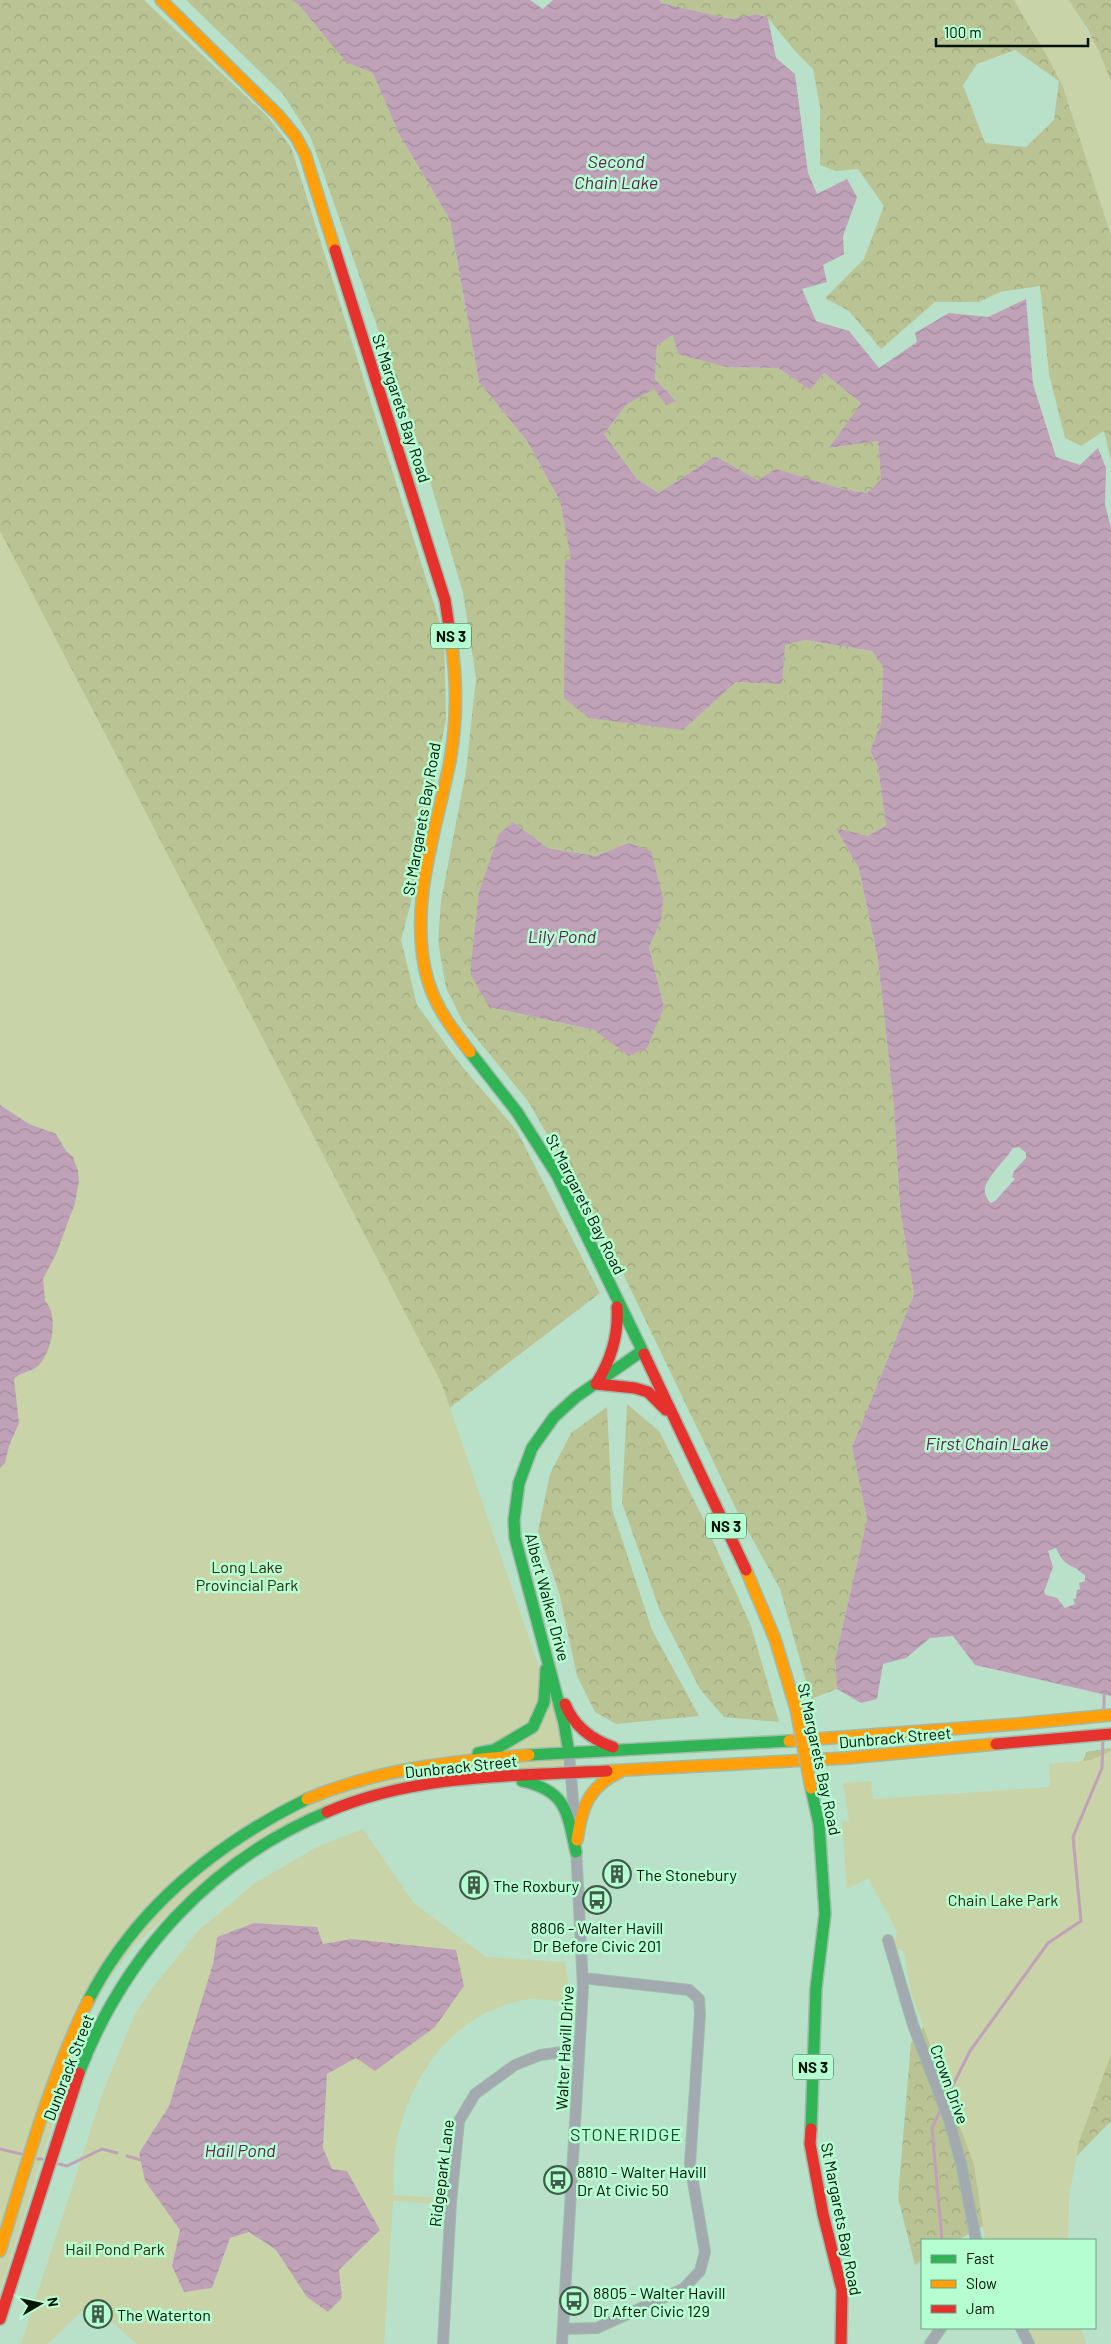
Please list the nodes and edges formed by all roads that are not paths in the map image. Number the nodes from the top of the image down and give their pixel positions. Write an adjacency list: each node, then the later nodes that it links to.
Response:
1 (161, 0): 2 (main road, St Margarets Bay Road / NS 3)
2 (613, 1295): 3 (main road, St Margarets Bay Road / NS 3); 4 (main road)
3 (642, 1351): 4 (main road, Albert Walker Drive); 5 (main road, St Margarets Bay Road / NS 3)
4 (596, 1384): 5 (main road); 6 (main road, Albert Walker Drive)
5 (673, 1415): 27 (main road, St Margarets Bay Road / NS 3, bridge)
6 (547, 1656): 9 (main road); 10 (main road, Albert Walker Drive); 11 (main road)
7 (1111, 1715): 9 (main road, Dunbrack Street)
8 (1111, 1734): 12 (main road, Dunbrack Street)
9 (622, 1748): 10 (main road, Dunbrack Street)
10 (569, 1753): 11 (main road, Dunbrack Street); 13 (street, Walter Havill Drive)
11 (450, 1763): 20 (main road, Dunbrack Street)
12 (630, 1768): 13 (main road, Dunbrack Street); 15 (main road)
13 (572, 1773): 14 (main road, Dunbrack Street); 15 (street, Walter Havill Drive)
14 (496, 1778): 15 (main road); 21 (main road, Dunbrack Street)
15 (576, 1852): 17 (street, Walter Havill Drive)
16 (888, 1940): 19 (street, Crown Drive)
17 (583, 1978): 18 (street, Walter Havill Drive); 22 (street)
18 (578, 2050): 22 (street, Walter Havill Drive); 25 (street, Ridgepark Lane)
19 (976, 2239)
20 (0, 2251)
21 (0, 2319)
22 (563, 2329): 26 (street, Walter Havill Drive)
23 (940, 2329): 28 (street)
24 (1022, 2329): 29 (street)
25 (443, 2344)
26 (562, 2344)
27 (841, 2344)
28 (930, 2344)
29 (1029, 2344)

